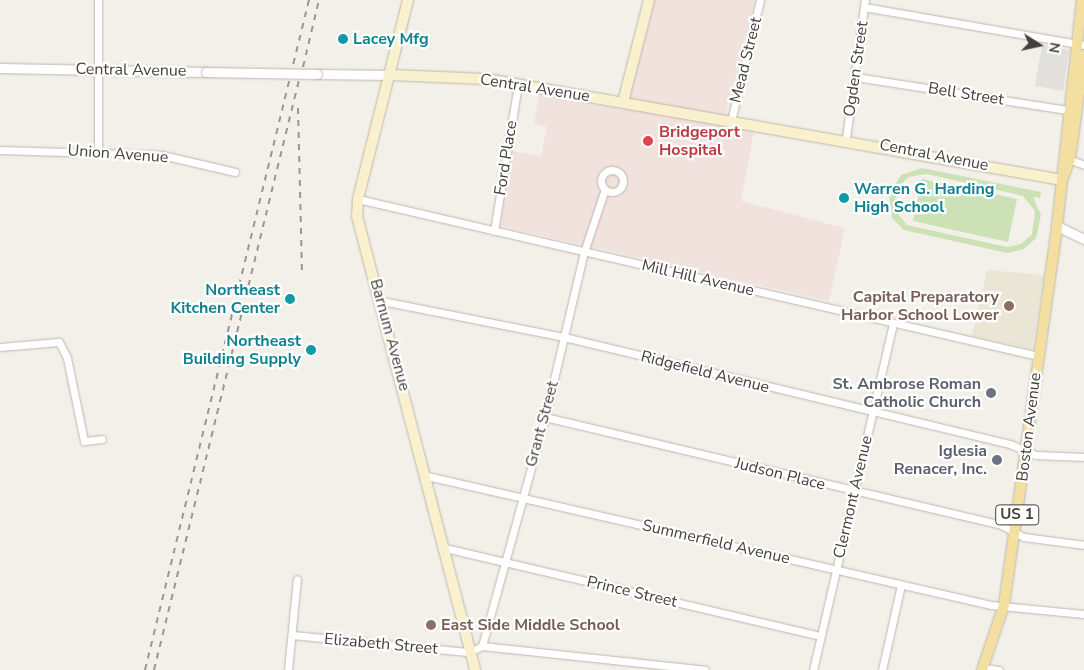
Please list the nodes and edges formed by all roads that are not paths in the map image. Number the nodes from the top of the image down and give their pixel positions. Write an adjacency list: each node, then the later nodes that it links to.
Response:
1 (98, 0): 11 (street)
2 (408, 0): 12 (main road, Barnum Avenue)
3 (649, 0): 16 (main road)
4 (760, 0): 18 (street, Mead Street)
5 (1082, 0): 7 (main road, Boston Avenue / US 1)
6 (865, 3): 8 (street); 13 (street, Ogden Street)
7 (1082, 14): 8 (main road, Boston Avenue / US 1)
8 (1080, 45): 15 (main road, Boston Avenue / US 1)
9 (1084, 55): 15 (main road, Boston Avenue / US 1)
10 (0, 68): 11 (street, Central Avenue)
11 (97, 69): 12 (street, Central Avenue, bridge); 21 (street)
12 (391, 75): 14 (main road, Central Avenue); 27 (main road, Barnum Avenue)
13 (856, 77): 17 (street, Bell Street); 19 (street, Ogden Street)
14 (518, 84): 16 (main road, Central Avenue); 29 (street, Ford Place)
15 (1078, 88): 17 (main road, Boston Avenue / US 1)
16 (623, 102): 18 (main road, Central Avenue)
17 (1072, 110): 22 (main road, Boston Avenue / US 1)
18 (731, 120): 19 (main road, Central Avenue)
19 (846, 138): 25 (main road, Central Avenue)
20 (0, 150): 21 (street, Union Avenue)
21 (98, 151): 24 (street, Union Avenue)
22 (1066, 158): 23 (street); 25 (main road, Boston Avenue / US 1)
23 (1084, 165)
24 (235, 172)
25 (1062, 180): 28 (main road, Boston Avenue / US 1)
26 (605, 188): 31 (street, Grant Street)
27 (358, 200): 29 (street, Mill Hill Avenue); 32 (main road, Barnum Avenue)
28 (1057, 226): 30 (street); 36 (main road, Boston Avenue / US 1)
29 (494, 231): 31 (street, Mill Hill Avenue)
30 (1084, 239)
31 (584, 252): 33 (street, Mill Hill Avenue); 34 (street, Grant Street)
32 (382, 301): 34 (street, Ridgefield Avenue); 42 (main road, Barnum Avenue)
33 (893, 324): 36 (street, Mill Hill Avenue); 37 (street, Clermont Avenue)
34 (564, 337): 37 (street, Ridgefield Avenue); 38 (street, Grant Street)
35 (0, 347): 39 (street)
36 (1038, 356): 40 (main road, Boston Avenue / US 1)
37 (872, 414): 40 (street, Ridgefield Avenue); 43 (street, Clermont Avenue)
38 (545, 417): 43 (street, Judson Place); 44 (street, Grant Street)
39 (102, 439)
40 (1025, 451): 41 (street, Ridgefield Avenue); 45 (main road, Boston Avenue / US 1)
41 (1084, 457)
42 (427, 476): 44 (street, Summerfield Avenue); 47 (main road, Barnum Avenue)
43 (854, 492): 45 (street, Judson Place); 49 (street, Clermont Avenue)
44 (522, 497): 48 (street, Grant Street); 49 (street, Summerfield Avenue)
45 (1014, 533): 46 (street, Judson Place); 52 (main road, Boston Avenue / US 1)
46 (1084, 545)
47 (445, 548): 48 (street, Prince Street); 57 (main road, Barnum Avenue)
48 (505, 562): 55 (street, Prince Street); 56 (street, Grant Street)
49 (836, 571): 51 (street, Summerfield Avenue); 55 (street, Clermont Avenue)
50 (297, 579): 54 (street)
51 (901, 585): 52 (street, Summerfield Avenue); 63 (street)
52 (1004, 605): 53 (street, Summerfield Avenue); 58 (main road, Boston Avenue / US 1)
53 (1084, 614)
54 (292, 635): 57 (street, Elizabeth Street); 59 (street)
55 (820, 636): 62 (street, Clermont Avenue)
56 (482, 646): 57 (street); 61 (street)
57 (470, 652): 60 (main road, Barnum Avenue)
58 (982, 669): 64 (street)
59 (288, 670)
60 (475, 670)
61 (705, 670)
62 (812, 670)
63 (882, 670)
64 (999, 670)

